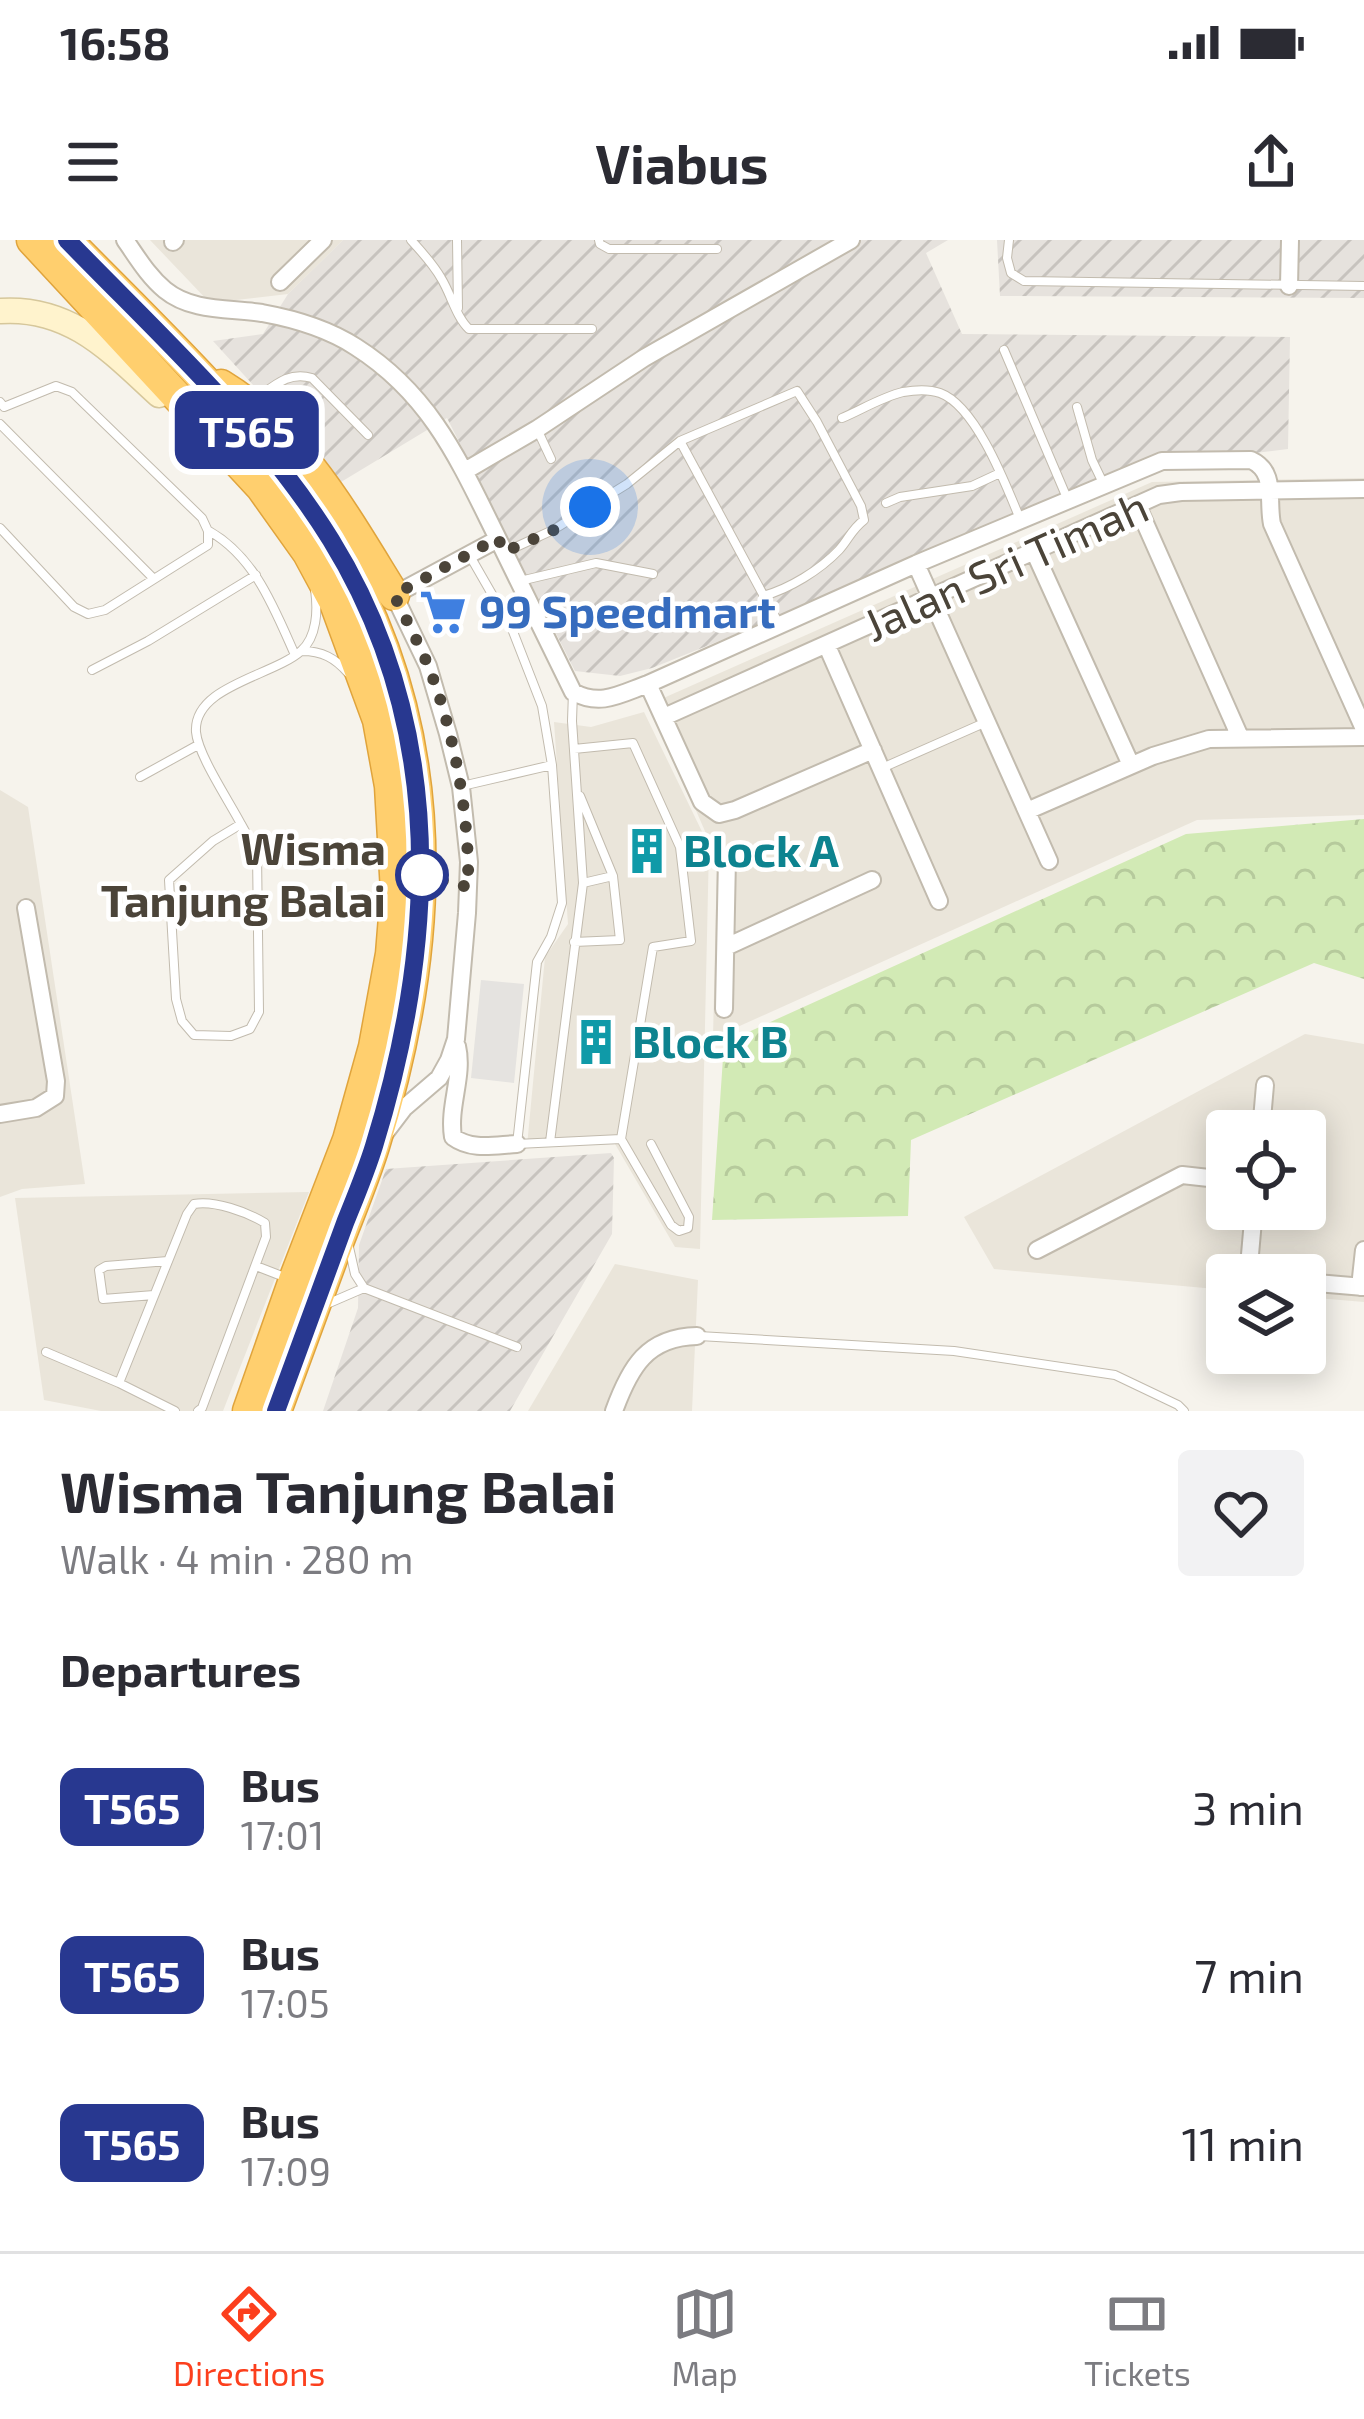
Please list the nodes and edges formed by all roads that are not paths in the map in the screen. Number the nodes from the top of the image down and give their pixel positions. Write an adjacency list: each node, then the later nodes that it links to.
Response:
1 (32, 240): 28 (highway)
2 (67, 240): 21 (highway)
3 (322, 240): 14 (street)
4 (410, 240): 13 (lane)
5 (427, 240): 13 (lane)
6 (457, 240): 17 (lane)
7 (599, 240): 12 (lane)
8 (851, 240): 27 (street)
9 (1009, 240): 15 (lane)
10 (1290, 240): 15 (street)
11 (128, 241): 32 (street)
12 (717, 249)
13 (428, 257): 17 (lane)
14 (280, 282)
15 (1288, 286): 16 (lane)
16 (1364, 286)
17 (458, 310): 19 (lane)
18 (0, 311): 28 (main road)
19 (592, 329)
20 (1004, 350): 37 (lane)
21 (190, 366): 22 (highway); 97 (highway)
22 (250, 403): 29 (lane); 52 (highway)
23 (1, 406): 42 (lane)
24 (1077, 406): 34 (lane)
25 (842, 418): 33 (lane)
26 (0, 424): 50 (lane)
27 (536, 429): 31 (lane); 32 (street)
28 (210, 431): 45 (highway)
29 (368, 435)
30 (680, 441): 43 (lane); 53 (lane); 53 (lane)
31 (551, 459)
32 (465, 471): 43 (street)
33 (1000, 473): 38 (lane); 40 (lane)
34 (1103, 484): 36 (street); 37 (street)
35 (1364, 489): 36 (street, Jalan Sri Timah)
36 (1270, 491): 39 (street, Jalan Sri Timah); 64 (street)
37 (1067, 500): 40 (street)
38 (886, 503)
39 (1137, 505): 44 (street, Jalan Sri Timah); 65 (street)
40 (1020, 519): 47 (street)
41 (0, 528): 50 (lane)
42 (208, 530): 48 (lane); 50 (lane)
43 (501, 545): 46 (street); 51 (street)
44 (1034, 551): 54 (street, Jalan Sri Timah); 70 (street)
45 (308, 554): 57 (lane); 62 (highway)
46 (469, 554): 52 (street); 69 (lane)
47 (916, 564): 54 (street); 55 (street)
48 (256, 574): 57 (lane); 58 (lane)
49 (653, 574): 51 (lane)
50 (154, 579)
51 (519, 582): 60 (street)
52 (394, 595): 73 (street)
53 (763, 596): 55 (lane)
54 (932, 599): 56 (street, Jalan Sri Timah); 63 (street)
55 (779, 625): 59 (street)
56 (827, 646): 61 (street, Jalan Sri Timah); 68 (street)
57 (298, 653): 62 (lane); 66 (lane)
58 (92, 670)
59 (648, 684): 60 (street); 61 (street)
60 (573, 692): 67 (lane)
61 (664, 717): 68 (street)
62 (378, 720): 104 (highway)
63 (986, 722): 71 (lane); 75 (street)
64 (1364, 734): 65 (street)
65 (1240, 737): 70 (street)
66 (198, 745): 72 (lane); 76 (lane)
67 (574, 749): 74 (lane); 93 (lane)
68 (873, 750): 71 (street)
69 (552, 765): 73 (lane); 95 (lane)
70 (1131, 765): 75 (street)
71 (881, 769): 82 (street)
72 (140, 777)
73 (461, 787): 87 (street)
74 (576, 787): 79 (lane); 81 (lane)
75 (1027, 811): 78 (street)
76 (241, 824): 76 (lane)
77 (727, 858): 85 (street)
78 (1048, 861)
79 (613, 876): 81 (lane); 84 (lane)
80 (872, 880): 85 (street)
81 (583, 883): 84 (lane)
82 (938, 901)
83 (26, 908): 92 (street)
84 (574, 941): 94 (lane)
85 (726, 947): 86 (street)
86 (724, 1009)
87 (456, 1039): 89 (street); 90 (street)
88 (1265, 1085): 91 (street)
89 (427, 1088): 90 (street); 97 (street)
90 (454, 1102): 95 (street)
91 (1263, 1110)
92 (0, 1114)
93 (621, 1139): 94 (lane); 96 (lane)
94 (550, 1142): 95 (lane)
95 (517, 1144)
96 (650, 1144)
97 (374, 1149): 99 (highway)
98 (1206, 1178): 100 (street)
99 (346, 1222): 107 (lane); 109 (highway)
100 (1037, 1250)
101 (1364, 1250): 106 (street)
102 (168, 1261): 103 (lane); 108 (lane); 108 (lane)
103 (256, 1266): 104 (lane); 115 (lane)
104 (294, 1280): 116 (highway)
105 (1326, 1284): 106 (street)
106 (1362, 1287)
107 (364, 1288): 109 (lane); 111 (lane)
108 (154, 1295): 113 (lane)
109 (311, 1315): 117 (highway)
110 (698, 1336): 118 (street); 119 (lane)
111 (517, 1347)
112 (46, 1352): 113 (lane)
113 (119, 1384): 114 (lane)
114 (175, 1411)
115 (198, 1411)
116 (248, 1411)
117 (276, 1411)
118 (614, 1411)
119 (1184, 1411)

